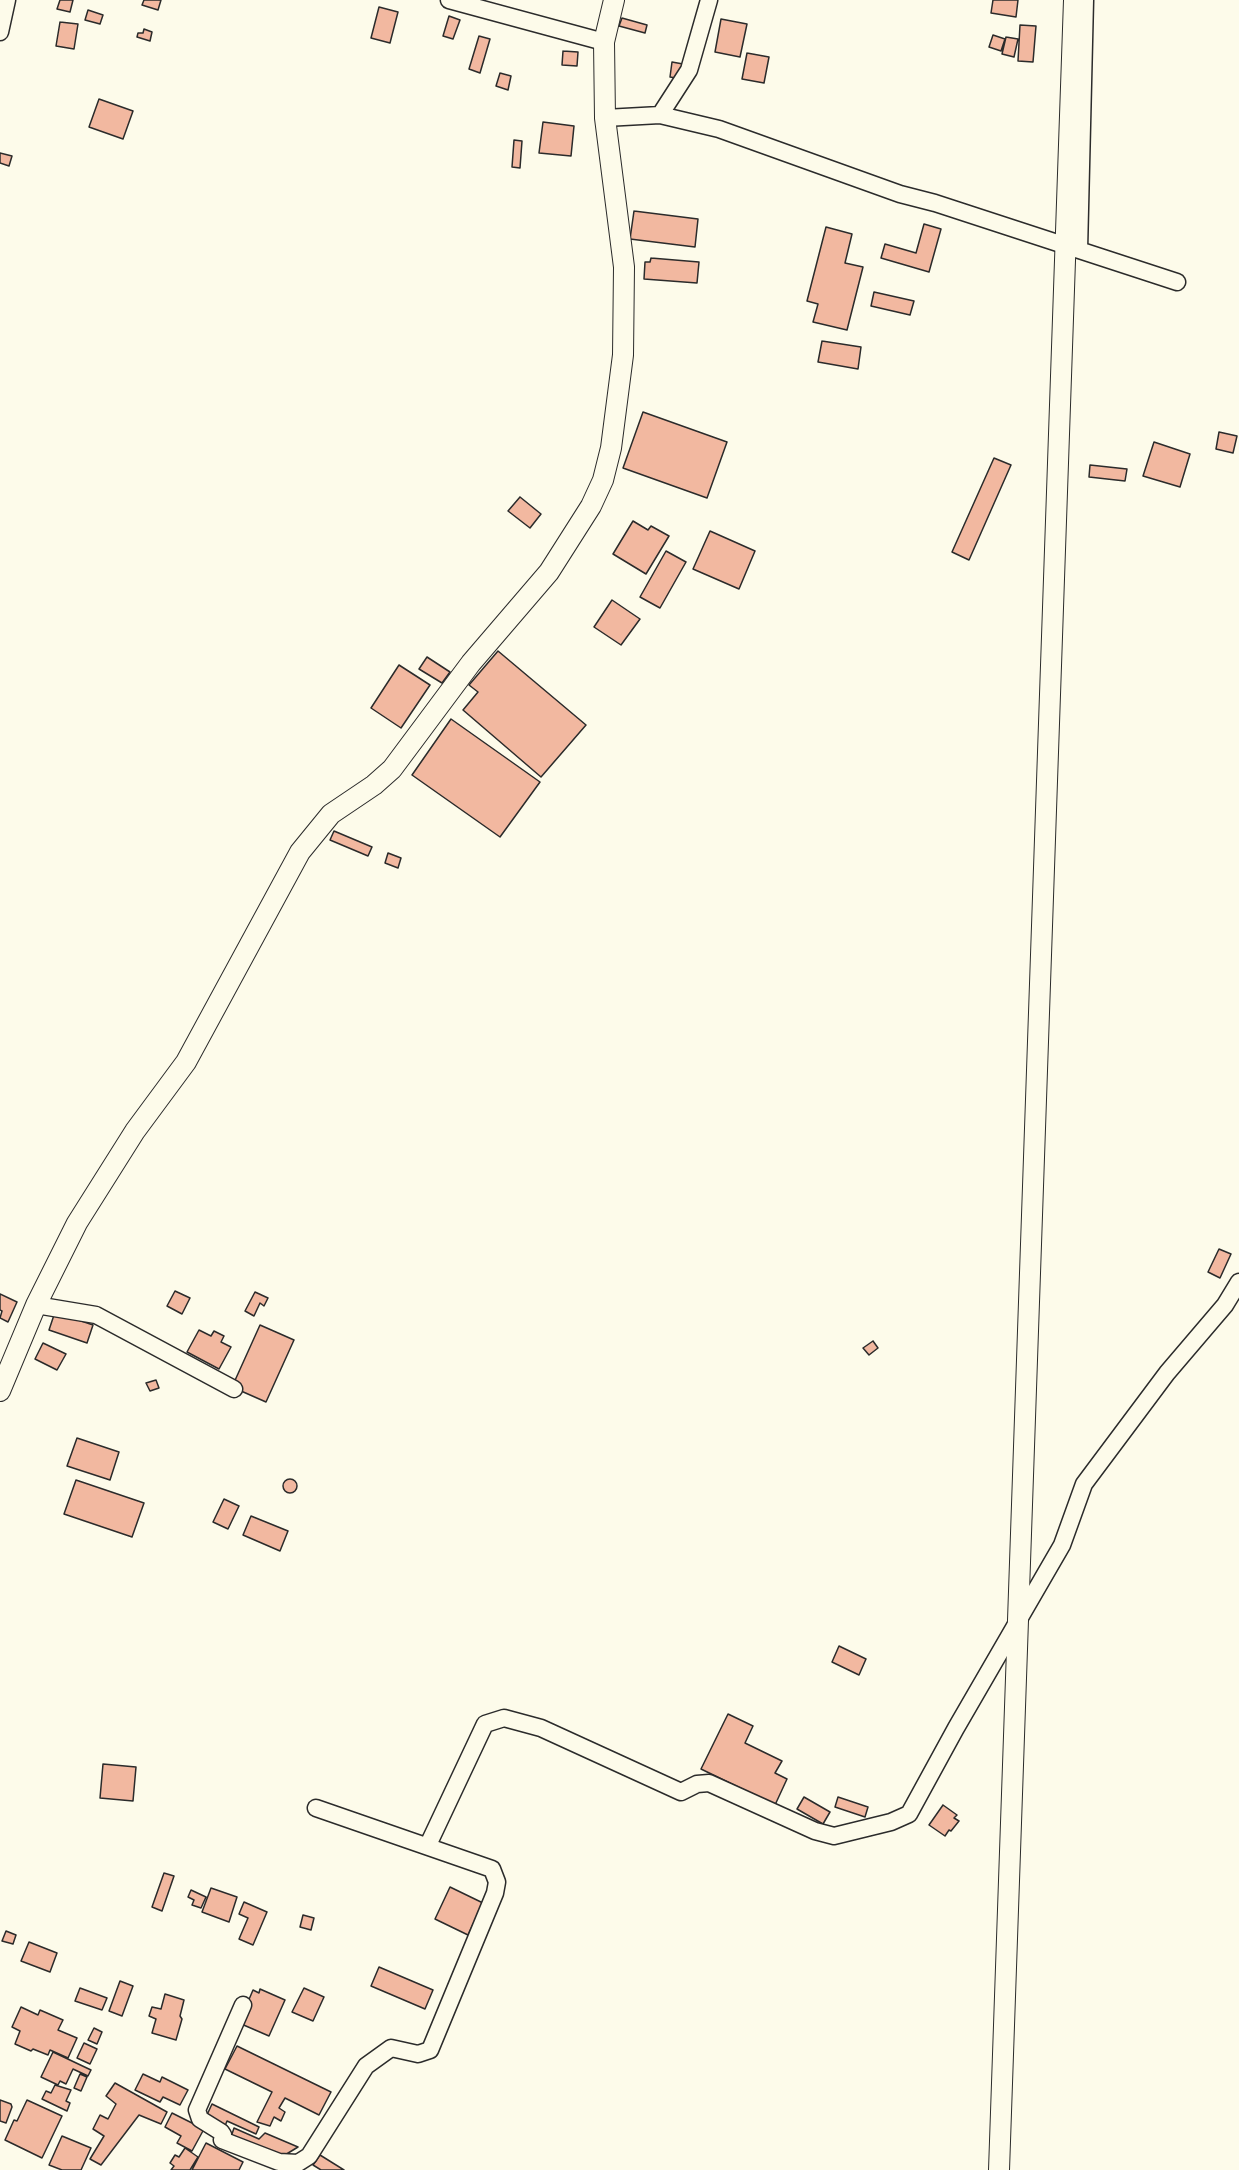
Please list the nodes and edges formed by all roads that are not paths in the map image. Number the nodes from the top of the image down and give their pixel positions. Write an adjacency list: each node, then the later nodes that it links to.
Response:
1 (7, 0): 7 (street)
2 (449, 0): 8 (street)
3 (614, 0): 8 (street)
4 (710, 0): 9 (street)
5 (1074, 0): 11 (street)
6 (1085, 0): 11 (street)
7 (0, 32)
8 (604, 42): 10 (street)
9 (660, 115): 10 (street); 11 (street)
10 (605, 118): 14 (street)
11 (1072, 248): 12 (street); 17 (street)
12 (1177, 282)
13 (1239, 1282): 17 (street)
14 (36, 1305): 15 (street); 16 (street)
15 (234, 1389)
16 (0, 1391)
17 (1018, 1620): 19 (street); 21 (street)
18 (316, 1808): 19 (street)
19 (428, 1845): 20 (street)
20 (243, 2005)
21 (999, 2170)

